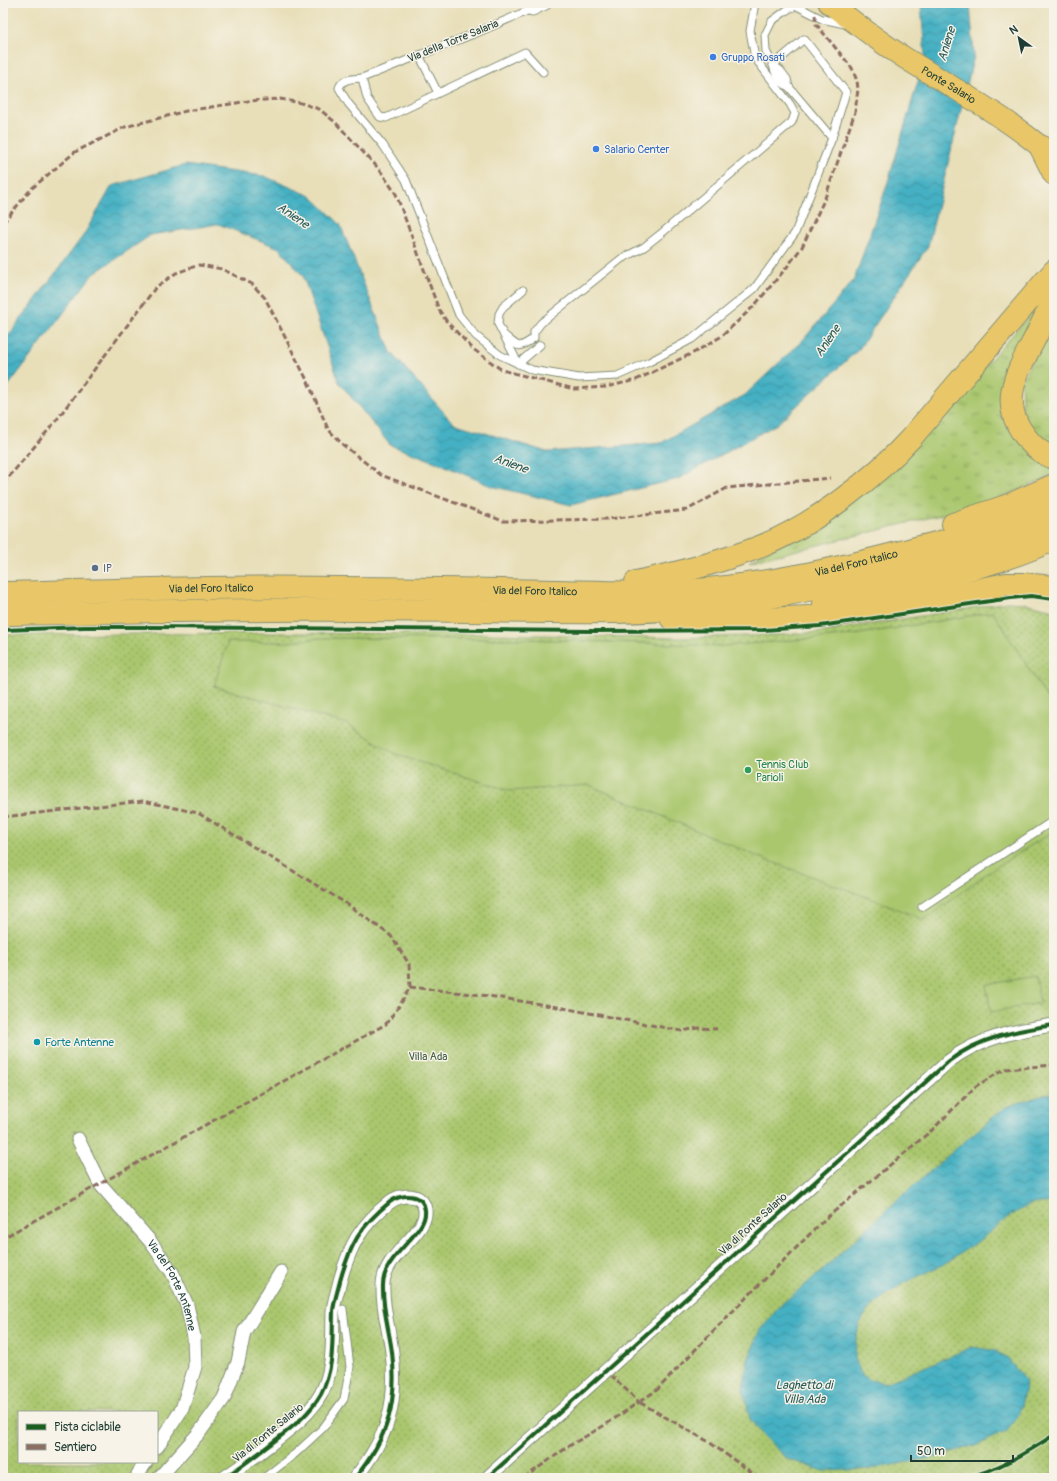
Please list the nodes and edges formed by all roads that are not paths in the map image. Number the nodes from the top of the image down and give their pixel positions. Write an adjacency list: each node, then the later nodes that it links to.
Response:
1 (545, 3): 5 (street, Via della Torre Salaria)
2 (755, 3): 18 (lane)
3 (829, 3): 6 (main road, Ponte Salario)
4 (794, 4): 6 (lane); 8 (lane)
5 (532, 9): 7 (lane, Via della Torre Salaria)
6 (860, 27): 13 (main road, Ponte Salario)
7 (419, 56): 10 (lane, Via della Torre Salaria); 11 (lane)
8 (773, 65): 12 (lane); 12 (lane)
9 (543, 72): 11 (lane)
10 (362, 78): 11 (lane); 20 (lane, Via della Torre Salaria)
11 (438, 93)
12 (832, 138): 20 (lane)
13 (1049, 149): 14 (highway)
14 (1054, 174)
15 (1054, 271): 28 (highway)
16 (523, 290): 18 (lane)
17 (1054, 301): 21 (highway)
18 (504, 335): 20 (lane)
19 (540, 345): 20 (lane)
20 (518, 364)
21 (1054, 458)
22 (1054, 485): 27 (highway)
23 (1054, 503): 27 (highway, Via del Foro Italico)
24 (1054, 521): 30 (highway, Via del Foro Italico)
25 (1054, 539): 32 (highway)
26 (1054, 587): 32 (highway)
27 (706, 589): 28 (highway, Via del Foro Italico)
28 (590, 592): 29 (highway, Via del Foro Italico)
29 (3, 593)
30 (618, 612): 31 (highway, Via del Foro Italico); 32 (highway)
31 (3, 614)
32 (735, 620)
33 (1054, 820): 34 (lane)
34 (922, 907)
35 (1054, 1025): 46 (street, Via di Ponte Salario)
36 (78, 1139): 39 (street, Via del Forte Antenne)
37 (281, 1272): 42 (street)
38 (343, 1310): 44 (lane)
39 (158, 1445)
40 (145, 1463): 41 (street)
41 (138, 1478)
42 (159, 1478)
43 (224, 1478): 45 (street, Via di Ponte Salario)
44 (264, 1478)
45 (355, 1478)
46 (487, 1478)

